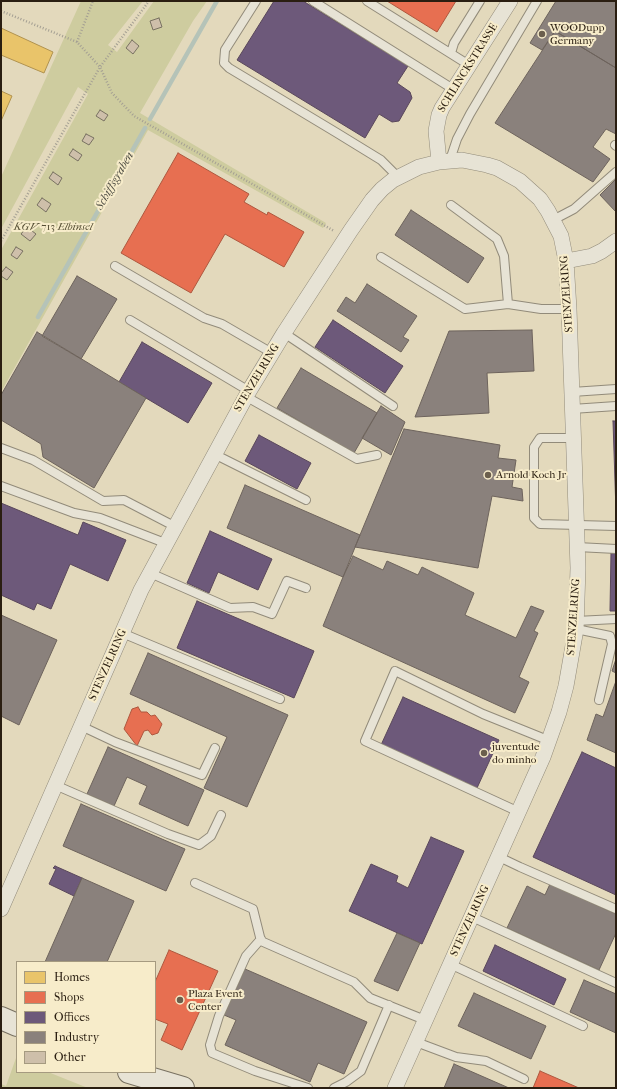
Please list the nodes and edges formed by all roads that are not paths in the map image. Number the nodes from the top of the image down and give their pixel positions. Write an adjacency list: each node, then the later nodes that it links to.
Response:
1 (256, 1): 12 (lane)
2 (314, 1): 9 (lane)
3 (367, 1): 7 (lane)
4 (480, 1): 7 (lane)
5 (510, 1): 8 (street, SCHLINCKSTRASSE)
6 (537, 1): 10 (lane)
7 (451, 53): 8 (lane)
8 (469, 65): 9 (street, SCHLINCKSTRASSE)
9 (453, 90): 10 (street, SCHLINCKSTRASSE)
10 (445, 161): 12 (street, STENZELRING); 14 (street, STENZELRING)
11 (616, 172): 14 (lane)
12 (398, 176): 22 (street, STENZELRING)
13 (451, 205): 19 (lane)
14 (553, 220): 17 (street, STENZELRING)
15 (616, 241): 17 (street)
16 (381, 257): 19 (lane)
17 (566, 261): 20 (street, STENZELRING)
18 (115, 266): 23 (lane)
19 (508, 304): 20 (lane)
20 (569, 309): 25 (street, STENZELRING)
21 (130, 320): 26 (lane)
22 (284, 334): 23 (street, STENZELRING); 27 (lane)
23 (272, 353): 26 (street, STENZELRING)
24 (616, 389): 25 (lane)
25 (572, 392): 29 (street, STENZELRING)
26 (247, 394): 32 (street, STENZELRING); 33 (lane)
27 (393, 406)
28 (616, 406): 29 (lane)
29 (572, 409): 30 (street, STENZELRING)
30 (573, 438): 36 (street, STENZELRING); 36 (lane)
31 (1, 448): 37 (lane)
32 (214, 454): 35 (lane); 37 (street, STENZELRING)
33 (377, 455)
34 (1, 486): 39 (lane)
35 (306, 500)
36 (576, 524): 38 (lane); 40 (street, STENZELRING)
37 (174, 526): 39 (street, STENZELRING)
38 (616, 526)
39 (165, 543): 42 (street, STENZELRING)
40 (577, 547): 41 (lane); 45 (street, STENZELRING)
41 (616, 549)
42 (150, 573): 43 (lane); 46 (street, STENZELRING)
43 (306, 588)
44 (616, 619): 45 (lane)
45 (576, 625): 48 (lane); 50 (street, STENZELRING)
46 (122, 633): 47 (lane); 49 (street, STENZELRING)
47 (280, 699)
48 (599, 700)
49 (81, 726): 51 (lane); 52 (street, STENZELRING)
50 (550, 741): 53 (street, STENZELRING); 53 (lane)
51 (215, 748)
52 (55, 785): 54 (lane); 58 (street, STENZELRING)
53 (519, 812): 55 (street, STENZELRING)
54 (221, 815)
55 (499, 857): 57 (lane); 59 (street, STENZELRING)
56 (194, 883): 60 (lane)
57 (616, 909)
58 (1, 910)
59 (472, 917): 61 (street, STENZELRING); 62 (lane)
60 (261, 939): 63 (lane); 72 (lane)
61 (450, 964): 65 (street, STENZELRING); 67 (lane)
62 (616, 983)
63 (389, 1005): 65 (lane); 73 (lane)
64 (1, 1018): 66 (street)
65 (425, 1020): 68 (street, STENZELRING)
66 (16, 1025)
67 (583, 1026)
68 (416, 1042): 70 (lane); 74 (street, STENZELRING)
69 (132, 1073): 71 (street)
70 (524, 1078)
71 (183, 1088)
72 (308, 1088)
73 (334, 1088)
74 (395, 1088)

